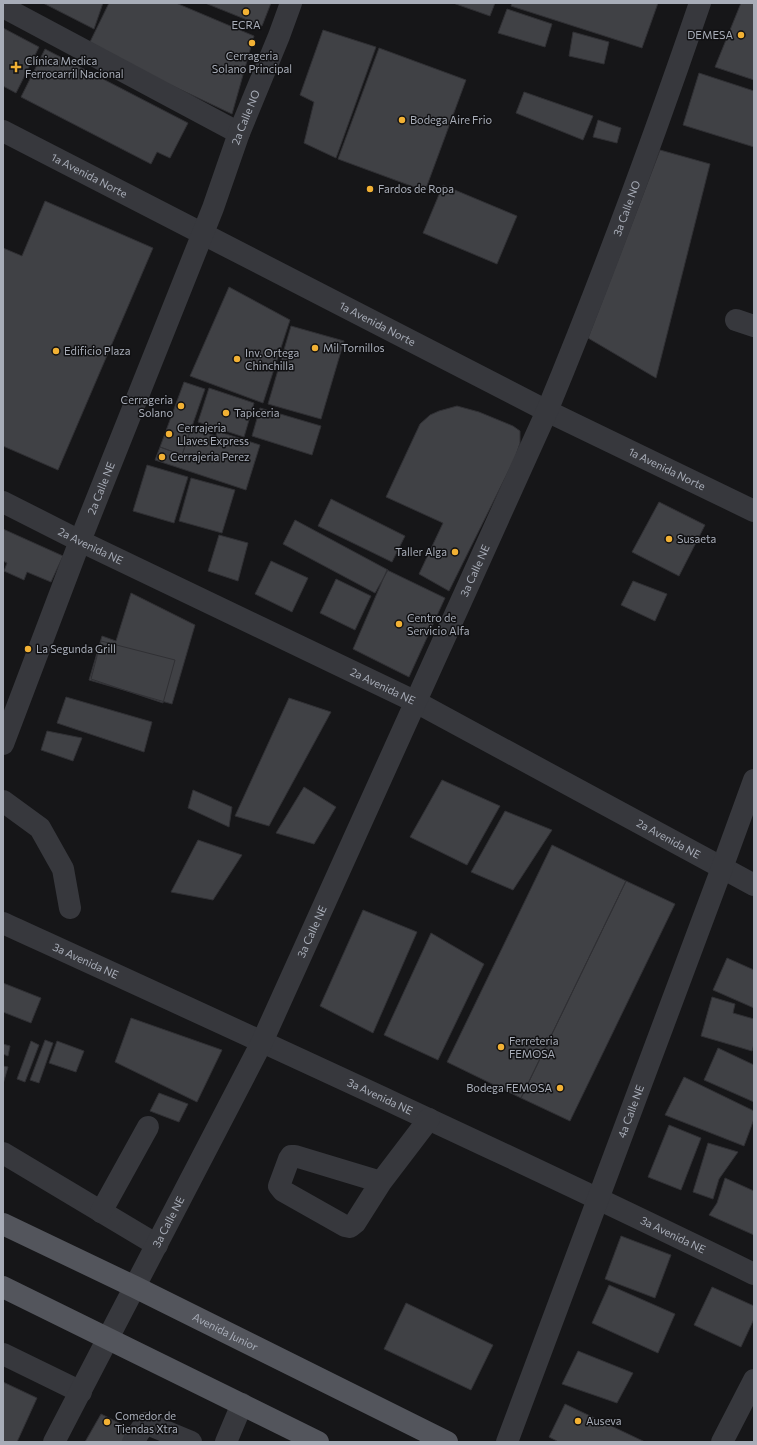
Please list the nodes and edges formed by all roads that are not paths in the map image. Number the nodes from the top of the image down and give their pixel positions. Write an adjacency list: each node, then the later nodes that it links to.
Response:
1 (291, 3): 5 (street, 2a Calle NO)
2 (700, 3): 7 (street, 3a Calle NO)
3 (3, 7): 5 (street)
4 (3, 131): 6 (street, 1a Avenida Norte)
5 (239, 133): 6 (street, 2a Calle NO)
6 (202, 233): 7 (street, 1a Avenida Norte); 10 (street, 2a Calle NE)
7 (547, 411): 9 (street, 1a Avenida Norte); 11 (street, 3a Calle NE)
8 (3, 502): 10 (street, 2a Avenida NE)
9 (754, 511)
10 (80, 541): 11 (street, 2a Avenida NE); 12 (street, 2a Calle NE)
11 (416, 702): 15 (street, 2a Avenida NE); 19 (street, 3a Calle NE)
12 (4, 738)
13 (754, 780): 15 (street, 4a Calle NE)
14 (3, 802): 17 (street)
15 (722, 868): 16 (street, 2a Avenida NE); 24 (street, 4a Calle NE)
16 (754, 885)
17 (70, 908)
18 (3, 923): 19 (street, 3a Avenida NE)
19 (262, 1042): 20 (street, 3a Avenida NE); 27 (street, 3a Calle NE)
20 (430, 1119): 23 (street); 24 (street, 3a Avenida NE)
21 (148, 1128): 25 (street)
22 (3, 1153): 25 (street)
23 (381, 1182)
24 (598, 1198): 28 (street, 3a Avenida NE); 42 (street, 4a Calle NE)
25 (101, 1212): 27 (street)
26 (3, 1224): 30 (main road, Avenida Junior)
27 (157, 1245): 30 (street, 3a Calle NE)
28 (754, 1274)
29 (3, 1287): 31 (main road)
30 (135, 1287): 31 (street, 3a Calle NE); 41 (main road, Avenida Junior)
31 (109, 1338): 34 (street, 3a Calle NE); 35 (main road)
32 (3, 1354): 34 (street)
33 (754, 1380): 43 (street)
34 (81, 1392): 36 (street, 3a Calle NE)
35 (242, 1404): 39 (street); 40 (main road)
36 (54, 1442)
37 (134, 1442): 38 (street)
38 (191, 1442)
39 (226, 1442)
40 (318, 1442)
41 (447, 1442)
42 (507, 1442)
43 (722, 1442)

